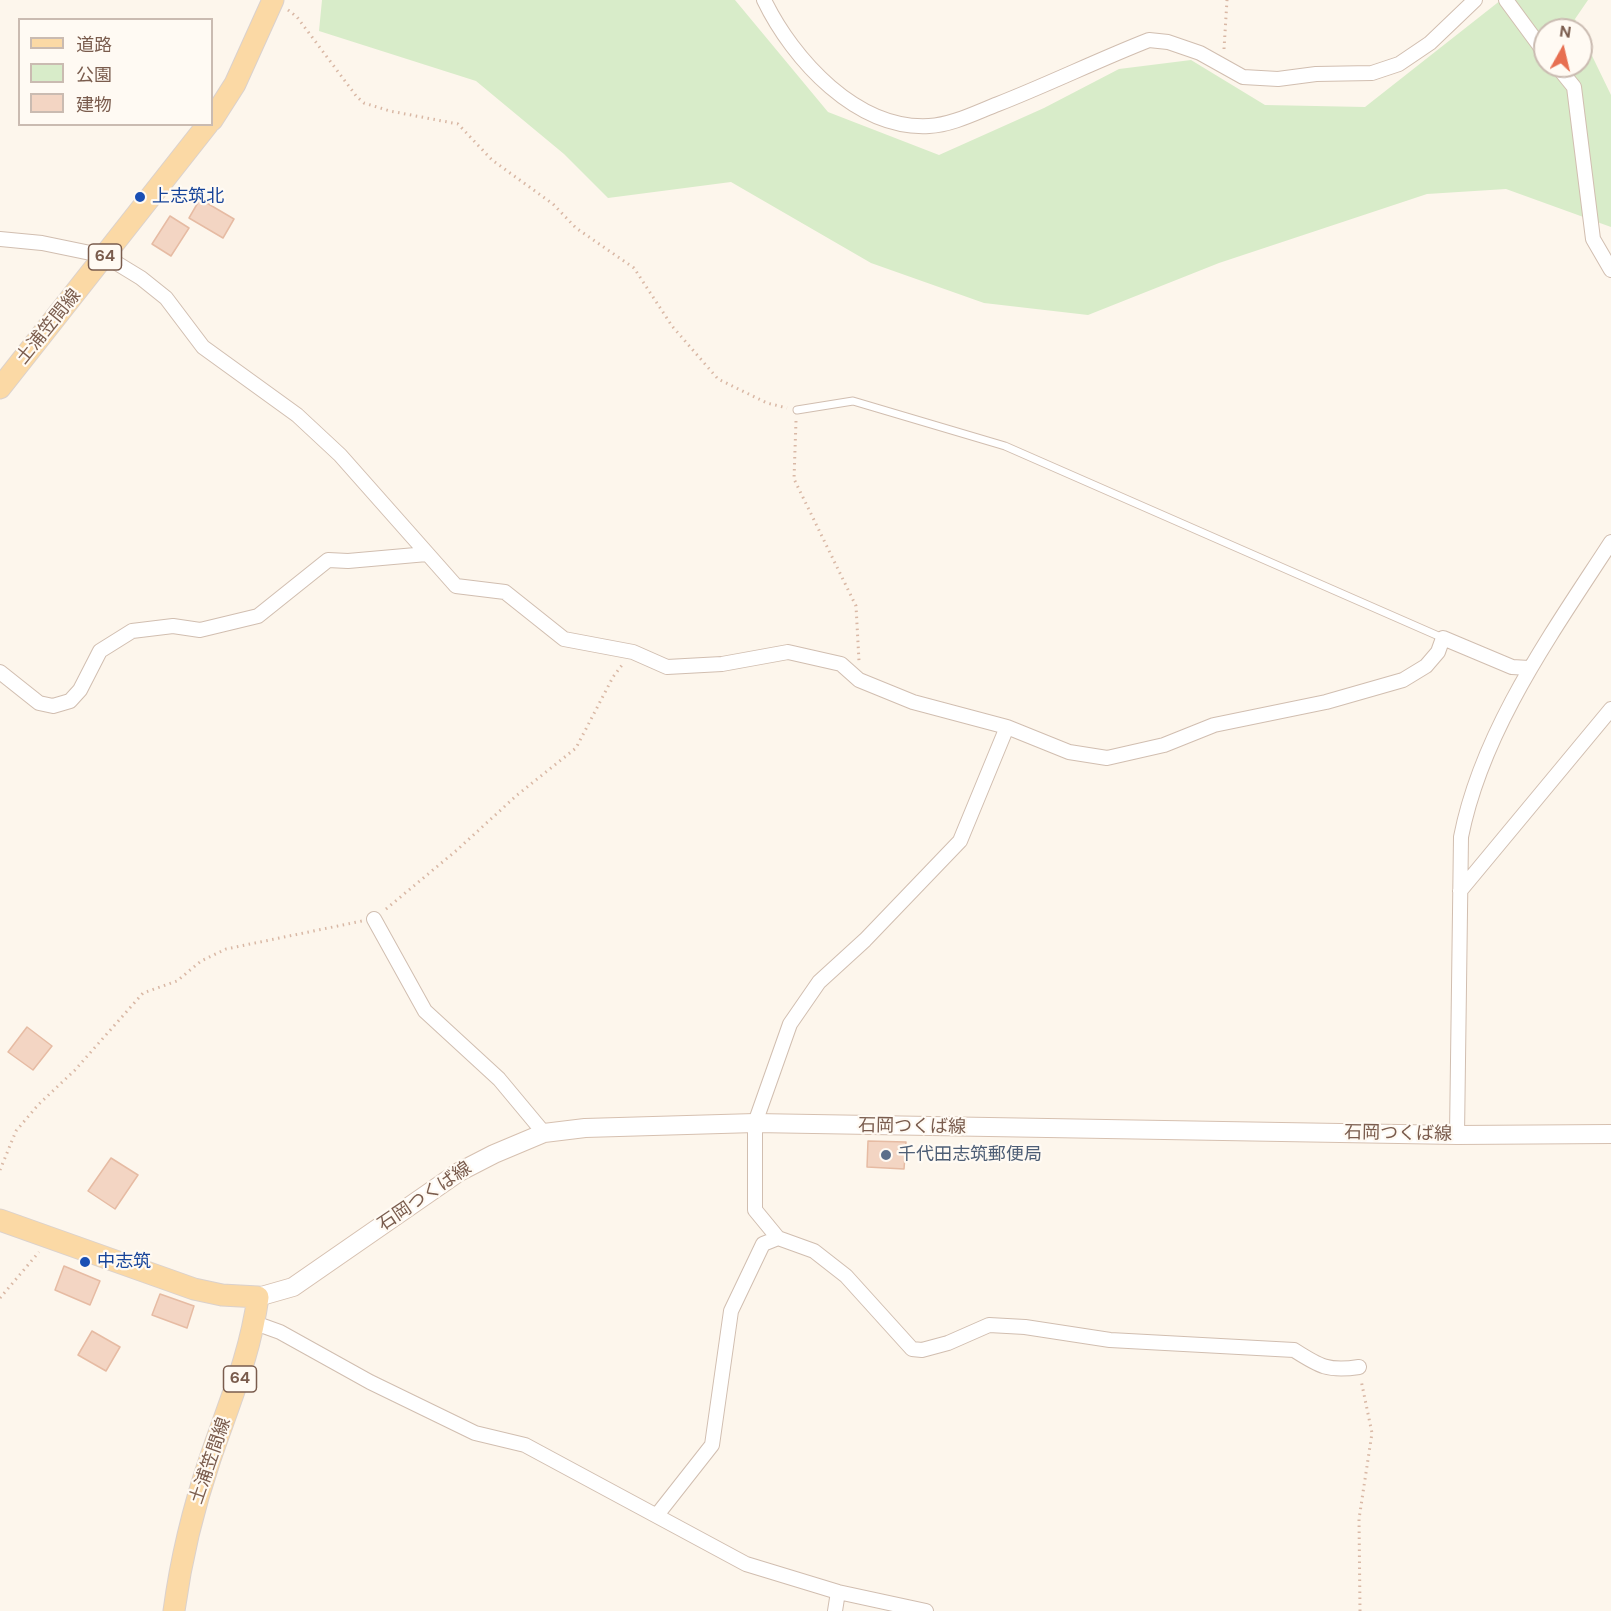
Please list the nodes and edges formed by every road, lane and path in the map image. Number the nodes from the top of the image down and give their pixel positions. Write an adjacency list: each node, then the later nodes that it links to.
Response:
1 (764, 0): 7 (street)
2 (1227, 0): 7 (path)
3 (1475, 0): 7 (street)
4 (1506, 0): 6 (street)
5 (278, 3): 9 (main road); 15 (path)
6 (1533, 37)
7 (1222, 63)
8 (1567, 78): 13 (street)
9 (213, 118)
10 (206, 126): 12 (main road, 土浦笠間線 / 64)
11 (0, 239): 12 (street)
12 (105, 256): 14 (main road, 土浦笠間線 / 64); 17 (street)
13 (1611, 270)
14 (0, 388)
15 (797, 410): 18 (lane); 22 (path)
16 (1611, 542): 20 (street)
17 (427, 554): 19 (street); 21 (street)
18 (1443, 638): 20 (street); 24 (street)
19 (633, 652): 22 (street); 26 (path)
20 (1529, 668): 25 (street)
21 (0, 672)
22 (859, 680): 24 (street)
23 (1611, 710): 25 (street)
24 (1007, 727): 27 (street)
25 (1460, 891): 30 (street)
26 (374, 919): 28 (street); 31 (path)
27 (755, 1123): 28 (main road, 石岡つくば線); 30 (main road, 石岡つくば線); 34 (street)
28 (544, 1133): 35 (main road, 石岡つくば線)
29 (1611, 1134): 30 (main road, 石岡つくば線)
30 (1458, 1135)
31 (0, 1170)
32 (0, 1220): 33 (main road)
33 (49, 1238): 35 (main road); 36 (path)
34 (778, 1238): 38 (street); 39 (street)
35 (258, 1297): 37 (main road, 土浦笠間線 / 64)
36 (0, 1298)
37 (255, 1323): 39 (street); 41 (main road, 土浦笠間線 / 64)
38 (1359, 1367): 44 (path)
39 (657, 1515): 40 (street)
40 (838, 1592): 42 (street); 43 (street)
41 (174, 1611)
42 (836, 1611)
43 (926, 1611)
44 (1360, 1611)

